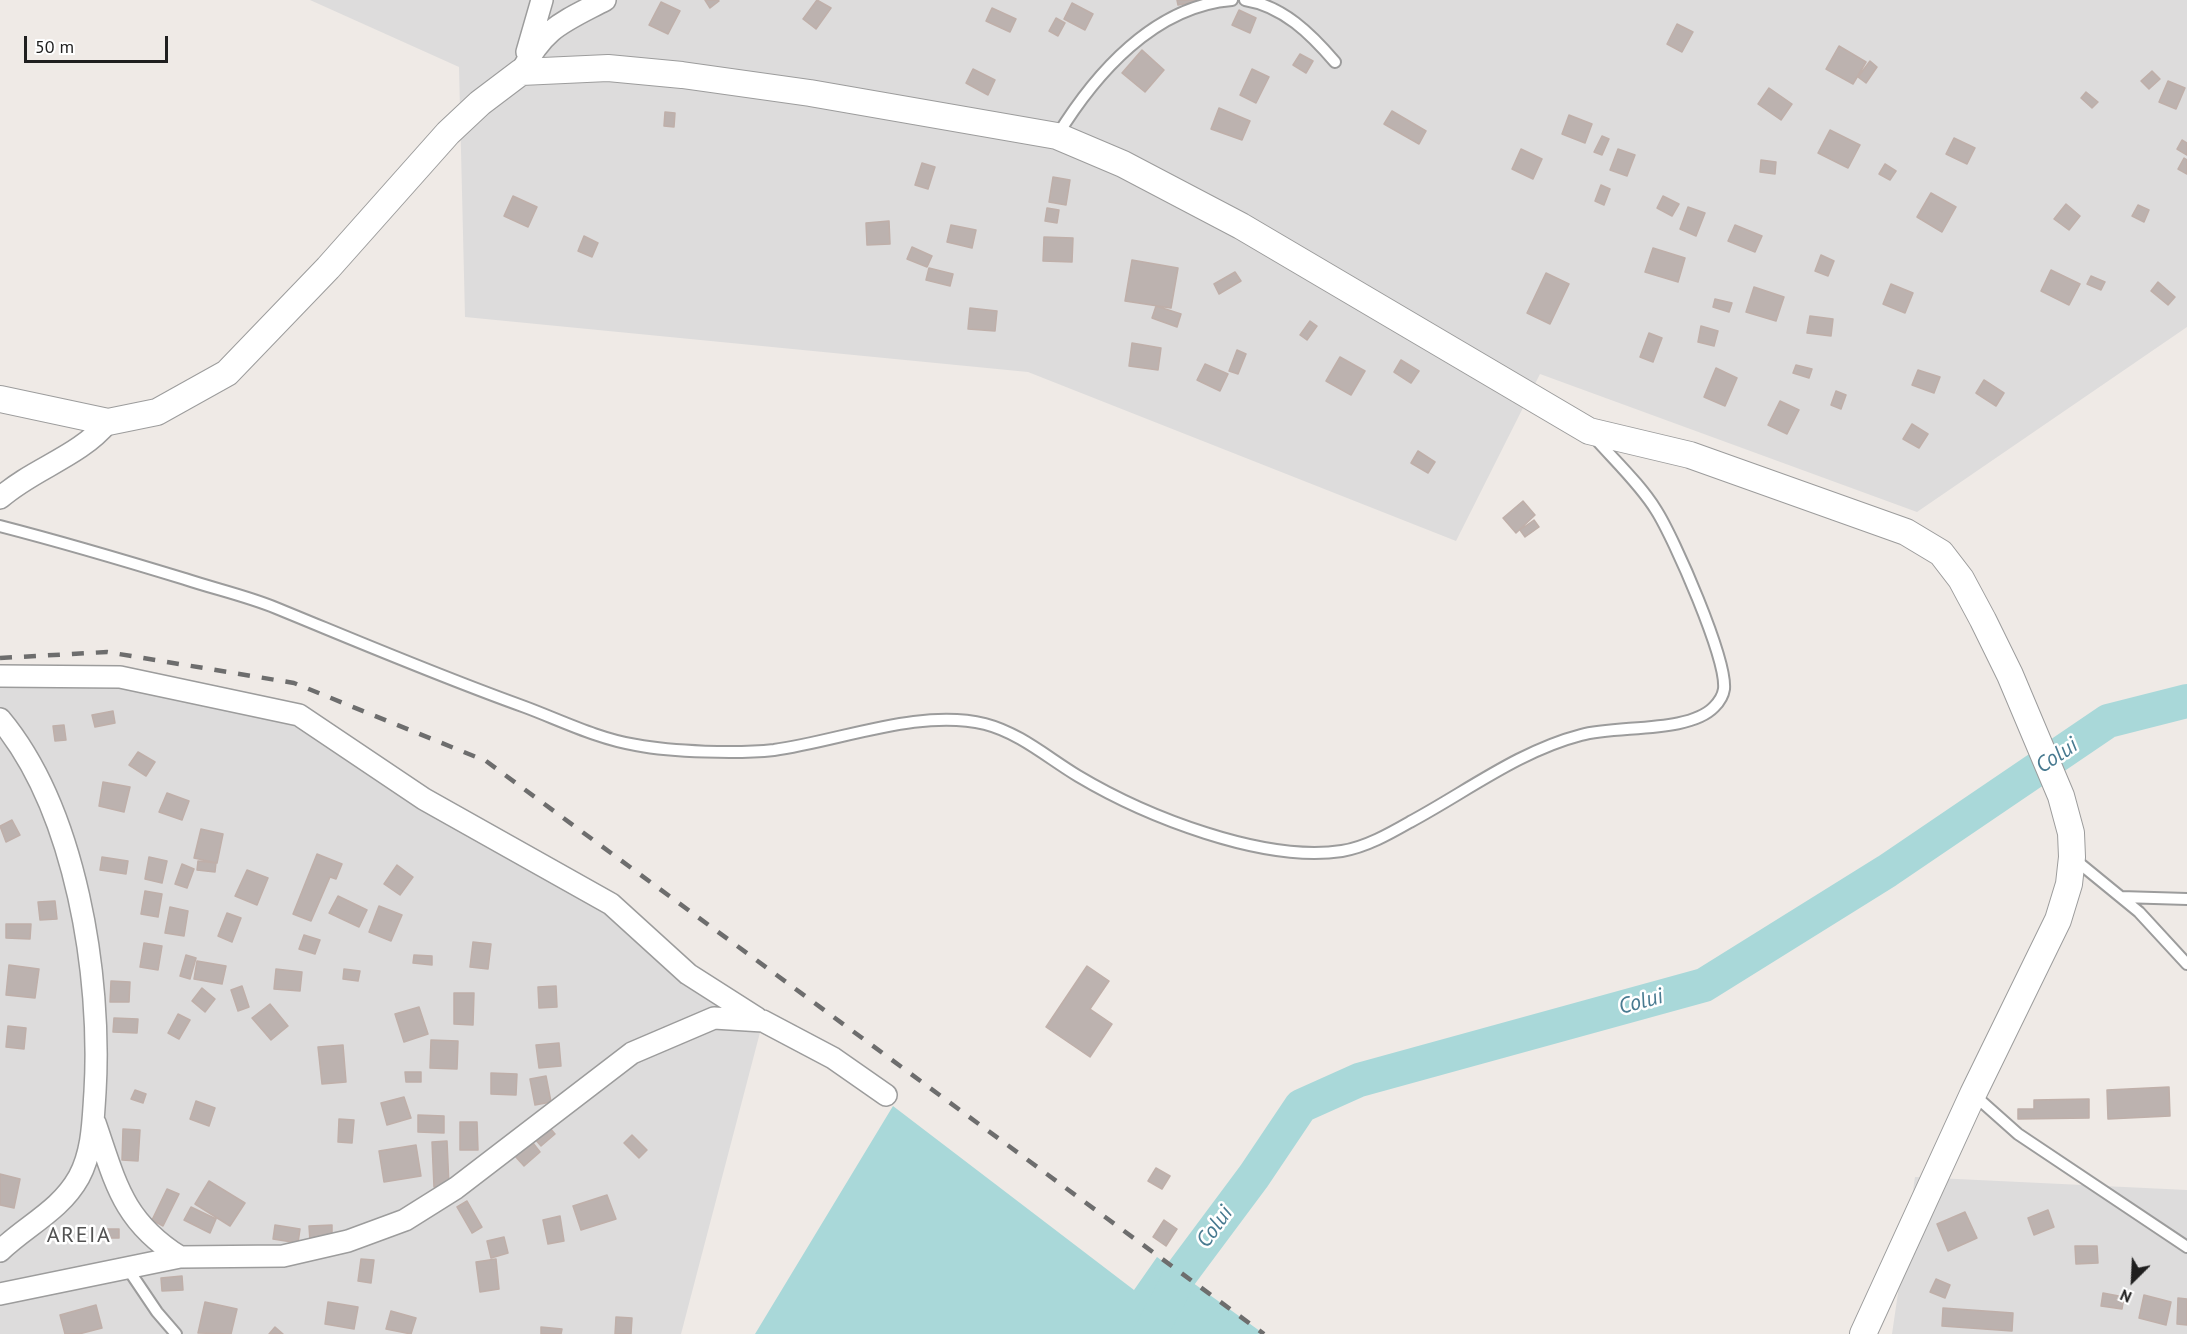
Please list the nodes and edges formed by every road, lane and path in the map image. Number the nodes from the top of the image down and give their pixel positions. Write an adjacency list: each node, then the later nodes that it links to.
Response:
1 (542, 0): 6 (street)
2 (605, 0): 6 (street)
3 (1232, 0): 7 (lane)
4 (1245, 0): 5 (lane)
5 (1335, 62)
6 (521, 72): 7 (street); 9 (street)
7 (1057, 136): 10 (street)
8 (0, 399): 9 (street)
9 (108, 422): 11 (street)
10 (1589, 431): 12 (lane); 15 (street)
11 (0, 498)
12 (0, 526)
13 (0, 676): 19 (street)
14 (0, 719): 22 (street)
15 (2072, 857): 16 (lane); 20 (street)
16 (2121, 897): 17 (lane); 18 (lane)
17 (2187, 899)
18 (2187, 964)
19 (763, 1021): 21 (street); 25 (street)
20 (1973, 1094): 24 (lane); 29 (street)
21 (886, 1095)
22 (93, 1119): 23 (street); 25 (street)
23 (3, 1245)
24 (2187, 1247)
25 (180, 1257): 26 (street)
26 (128, 1269): 27 (street); 28 (lane)
27 (0, 1294)
28 (176, 1334)
29 (1863, 1334)

